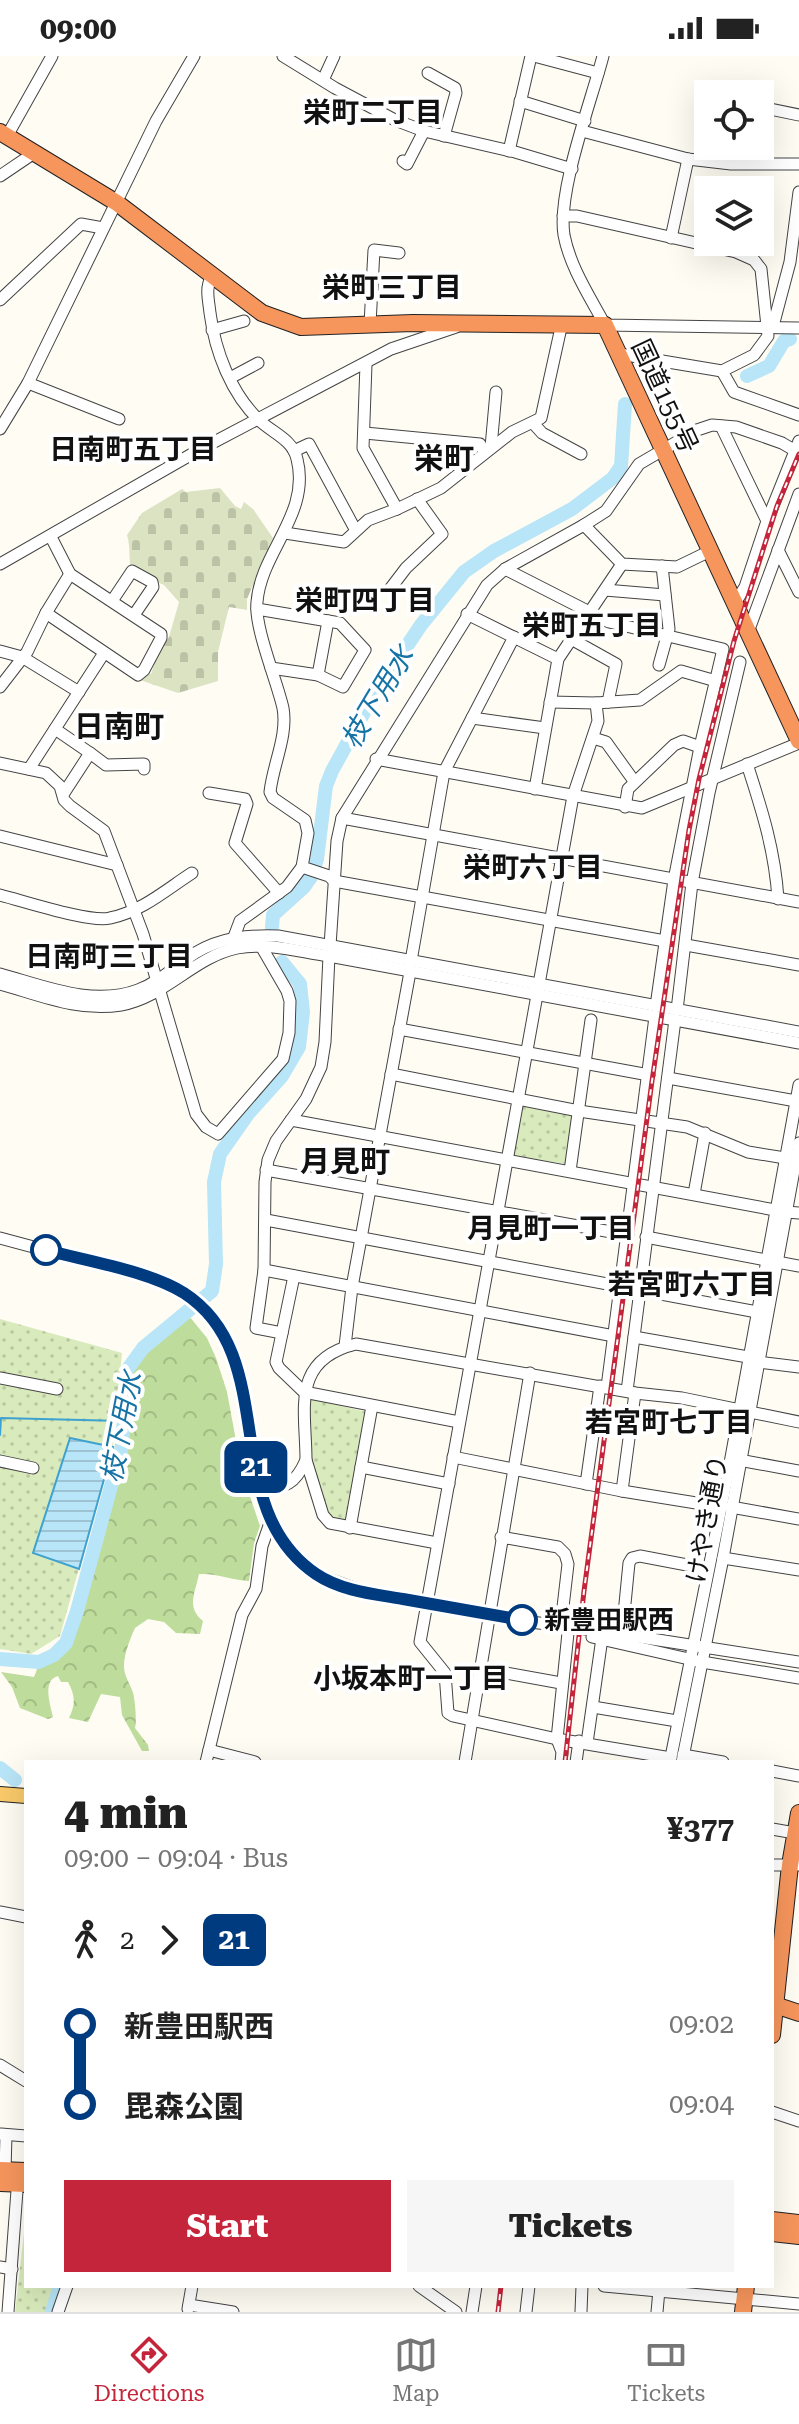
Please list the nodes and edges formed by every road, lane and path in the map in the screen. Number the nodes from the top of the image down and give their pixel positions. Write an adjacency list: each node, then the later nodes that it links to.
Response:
1 (52, 56): 15 (street)
2 (194, 56): 25 (street)
3 (283, 56): 9 (street)
4 (334, 56): 9 (street)
5 (603, 56): 8 (street)
6 (528, 58): 8 (street); 10 (street)
7 (428, 73): 16 (street)
8 (598, 73): 13 (street)
9 (323, 80): 14 (street)
10 (520, 101): 13 (street); 17 (street)
11 (774, 110): 12 (street)
12 (799, 115)
13 (584, 126): 19 (street); 22 (street)
14 (424, 131): 16 (street); 20 (street)
15 (4, 134): 18 (highway, 国道155号)
16 (444, 136): 17 (street)
17 (509, 151): 22 (street)
18 (34, 153): 23 (street); 25 (highway, 国道155号)
19 (688, 159): 21 (street); 28 (street)
20 (403, 161)
21 (799, 164)
22 (572, 169): 26 (street)
23 (0, 176)
24 (799, 192): 38 (street)
25 (117, 203): 27 (street); 30 (highway, 国道155号)
26 (563, 216): 28 (street); 37 (street)
27 (103, 228): 31 (street); 47 (street)
28 (671, 238): 38 (street)
29 (399, 253): 36 (street)
30 (211, 278): 36 (highway, 国道155号); 40 (street)
31 (0, 300)
32 (244, 321): 40 (street)
33 (405, 323): 34 (highway, 国道155号); 36 (highway, 国道155号); 41 (street)
34 (468, 323): 35 (highway, 国道155号); 41 (street)
35 (562, 323): 37 (highway, 国道155号); 52 (street)
36 (370, 324)
37 (605, 325): 38 (street); 42 (highway, 国道155号)
38 (770, 326): 39 (street); 45 (street)
39 (799, 328)
40 (212, 330): 46 (street)
41 (391, 349): 44 (street)
42 (620, 354): 45 (street); 57 (highway, 国道155号)
43 (258, 363): 46 (street)
44 (366, 364): 51 (street); 55 (street)
45 (722, 371): 49 (street)
46 (230, 378): 51 (street)
47 (28, 383): 50 (street); 54 (street)
48 (496, 392): 58 (street)
49 (799, 415)
50 (119, 419)
51 (259, 420): 59 (street); 70 (street)
52 (533, 423): 58 (street); 60 (street)
53 (721, 426): 56 (street); 57 (street); 64 (street)
54 (0, 429)
55 (365, 433): 58 (street); 63 (street)
56 (798, 448): 64 (street)
57 (664, 449): 65 (street); 72 (highway, 国道155号)
58 (488, 450): 62 (street)
59 (294, 451): 66 (street); 69 (street)
60 (581, 454)
61 (799, 494): 67 (street)
62 (417, 499): 63 (street); 78 (street)
63 (397, 509): 66 (street)
64 (767, 521): 83 (street)
65 (584, 525): 74 (street); 76 (street)
66 (355, 529): 69 (street)
67 (786, 529): 68 (street); 71 (street)
68 (799, 532)
69 (285, 533): 84 (street)
70 (51, 537): 73 (street); 77 (street)
71 (778, 550): 80 (street); 90 (street)
72 (710, 551): 75 (street); 83 (highway, 国道155号)
73 (0, 564)
74 (622, 564): 75 (street); 79 (street)
75 (662, 566): 81 (street)
76 (505, 569): 85 (street); 87 (street)
77 (70, 574): 82 (street); 86 (street)
78 (390, 589)
79 (605, 590): 81 (street); 85 (street)
80 (799, 592)
81 (665, 595): 91 (street)
82 (112, 601): 88 (street); 88 (street)
83 (735, 603): 90 (highway, 国道155号)
84 (257, 609): 89 (street); 100 (street)
85 (590, 612): 91 (street); 93 (street)
86 (46, 613): 95 (street); 96 (street)
87 (467, 614): 92 (street); 114 (street)
88 (134, 615): 95 (street)
89 (328, 621): 101 (street); 101 (street)
90 (748, 632): 111 (highway, 国道155号)
91 (666, 634): 99 (street); 102 (street)
92 (514, 637): 97 (street); 107 (street)
93 (573, 640): 97 (street); 106 (street)
94 (0, 651): 96 (street)
95 (104, 653): 104 (street)
96 (22, 657): 103 (street); 104 (street)
97 (558, 659): 105 (street)
98 (740, 662): 120 (street)
99 (659, 665)
100 (271, 668): 101 (street); 133 (street)
101 (318, 675)
102 (716, 681): 106 (street); 112 (street)
103 (0, 687)
104 (79, 692): 109 (street)
105 (550, 702): 106 (street); 108 (street)
106 (602, 703): 110 (street)
107 (472, 718): 108 (street); 119 (street)
108 (545, 728): 122 (street)
109 (55, 729): 113 (street); 117 (street)
110 (593, 738): 121 (street); 126 (street)
111 (799, 742): 116 (street)
112 (700, 747): 121 (street); 123 (street)
113 (90, 753): 118 (street); 124 (street)
114 (376, 759): 119 (street); 128 (street)
115 (0, 763): 117 (street)
116 (747, 764): 120 (street); 141 (street)
117 (29, 769): 124 (street)
118 (144, 769)
119 (444, 772): 122 (street); 129 (street)
120 (714, 778): 123 (street); 137 (street)
121 (634, 781): 127 (street)
122 (535, 789): 126 (street)
123 (691, 790): 127 (street); 135 (street)
124 (64, 793): 132 (street)
125 (209, 793): 138 (street)
126 (573, 796): 127 (street); 131 (street)
127 (625, 807)
128 (342, 818): 129 (street); 136 (street)
129 (435, 835): 131 (street); 140 (street)
130 (0, 836): 132 (street)
131 (562, 859): 135 (street); 144 (street)
132 (117, 865): 143 (street)
133 (305, 868): 136 (street); 138 (street)
134 (192, 873): 143 (street)
135 (674, 880): 137 (street); 146 (street)
136 (334, 881): 140 (street); 149 (street)
137 (692, 883): 141 (street); 147 (street)
138 (279, 893): 145 (street)
139 (0, 895): 143 (street)
140 (423, 896): 144 (street); 151 (street)
141 (778, 899): 142 (street)
142 (799, 902)
143 (134, 910): 154 (street)
144 (551, 919): 146 (street); 155 (street)
145 (234, 937): 149 (street); 154 (street)
146 (665, 941): 156 (street)
147 (686, 945): 150 (street); 157 (street)
148 (261, 946): 149 (street); 154 (street); 154 (street)
149 (330, 951): 151 (street); 171 (street)
150 (799, 965)
151 (410, 966): 155 (street); 159 (street)
152 (0, 974): 154 (street)
153 (0, 984): 154 (street)
154 (157, 986)
155 (538, 989): 156 (street); 162 (street)
156 (655, 1011): 157 (street); 165 (street)
157 (676, 1015): 160 (street); 161 (street); 166 (street)
158 (591, 1020): 163 (street)
159 (399, 1029): 162 (street); 164 (street)
160 (799, 1032)
161 (799, 1043)
162 (526, 1054): 163 (street); 168 (street)
163 (586, 1064): 165 (street); 170 (street)
164 (391, 1074): 168 (street); 175 (street)
165 (649, 1075): 172 (street)
166 (668, 1078): 169 (street); 173 (street)
167 (799, 1085): 169 (street)
168 (518, 1100): 170 (street); 177 (street)
169 (796, 1101): 178 (street)
170 (579, 1111): 172 (street); 180 (street)
171 (291, 1120): 175 (street); 179 (street)
172 (642, 1123): 173 (street); 181 (street)
173 (661, 1123): 174 (street); 182 (street)
174 (705, 1133): 178 (street); 184 (street)
175 (380, 1136): 177 (street); 183 (street)
176 (799, 1143): 178 (street)
177 (508, 1160): 180 (street); 185 (street)
178 (793, 1160): 186 (street)
179 (266, 1170): 183 (street); 188 (street)
180 (570, 1171): 181 (street)
181 (634, 1183): 182 (street); 189 (street)
182 (653, 1186): 184 (street); 190 (street)
183 (371, 1188): 185 (street); 192 (street)
184 (694, 1194): 186 (street)
185 (498, 1211): 189 (street); 194 (street)
186 (781, 1211): 187 (street); 193 (street)
187 (799, 1213)
188 (266, 1220): 192 (street); 196 (street)
189 (628, 1235): 198 (street)
190 (646, 1237): 193 (street); 200 (street)
191 (0, 1238): 230 (street)
192 (362, 1239): 194 (street); 199 (street)
193 (772, 1261): 195 (street); 202 (street); 207 (street, けやき通り)
194 (489, 1262): 198 (street); 201 (street)
195 (799, 1266)
196 (264, 1270): 197 (street); 203 (street)
197 (294, 1276): 199 (street); 203 (street)
198 (620, 1286): 200 (street); 204 (street)
199 (352, 1287): 201 (street); 206 (street)
200 (640, 1290): 202 (street); 205 (street)
201 (479, 1310): 204 (street); 208 (street)
202 (757, 1312): 207 (street)
203 (282, 1333): 214 (street)
204 (614, 1336): 212 (street)
205 (634, 1337): 207 (street); 215 (street)
206 (345, 1346): 208 (street); 214 (street)
207 (753, 1360): 209 (street); 217 (street, けやき通り)
208 (470, 1362): 210 (street); 218 (street)
209 (799, 1367)
210 (530, 1373): 212 (street); 226 (street)
211 (0, 1378): 213 (street)
212 (603, 1387): 215 (street); 229 (street)
213 (57, 1389)
214 (304, 1392): 216 (street); 221 (street)
215 (631, 1392): 217 (street); 231 (street)
216 (372, 1406): 218 (street); 224 (street)
217 (743, 1411): 219 (street); 222 (street, けやき通り); 232 (street)
218 (459, 1422): 220 (street)
219 (799, 1422)
220 (453, 1457): 226 (street); 228 (street)
221 (306, 1460): 230 (street); 235 (street)
222 (739, 1460): 227 (street); 232 (street, けやき通り)
223 (0, 1461): 225 (street)
224 (361, 1467): 228 (street); 235 (street)
225 (33, 1468)
226 (513, 1469): 229 (street); 236 (street)
227 (799, 1471)
228 (449, 1484): 237 (street)
229 (586, 1484): 231 (street)
230 (260, 1490): 234 (street)
231 (622, 1491): 232 (street)
232 (726, 1507): 233 (street); 238 (street, けやき通り); 239 (street, けやき通り)
233 (799, 1519)
234 (270, 1523): 241 (street); 257 (street)
235 (350, 1528): 237 (street)
236 (501, 1537): 242 (street); 243 (street)
237 (437, 1543): 241 (street)
238 (723, 1558): 240 (street); 246 (street, けやき通り)
239 (708, 1569): 245 (street); 246 (street, けやき通り)
240 (799, 1570)
241 (427, 1603): 242 (street); 253 (street)
242 (488, 1614): 243 (street); 249 (street)
243 (564, 1628): 244 (street); 251 (street)
244 (592, 1634): 245 (street); 247 (street); 252 (street)
245 (622, 1634): 246 (street)
246 (699, 1646): 247 (street, けやき通り); 248 (street)
247 (697, 1660): 250 (street); 254 (street, けやき通り); 258 (street, けやき通り)
248 (799, 1662)
249 (479, 1668): 251 (street); 253 (street)
250 (799, 1678)
251 (561, 1683): 255 (street)
252 (593, 1707): 254 (street); 256 (street)
253 (473, 1719): 255 (street); 260 (street)
254 (677, 1721): 258 (street, けやき通り)
255 (557, 1739): 256 (street); 261 (street)
256 (583, 1742): 258 (street); 262 (street)
257 (208, 1756): 259 (street)
258 (676, 1759)
259 (239, 1760)
260 (465, 1760)
261 (561, 1760)
262 (577, 1760)
263 (774, 1771): 264 (street)
264 (799, 1776)
265 (0, 1794): 266 (main road)
266 (24, 1796)
267 (799, 1813): 269 (highway)
268 (774, 1829): 269 (street)
269 (795, 1833): 271 (highway)
270 (774, 1865): 271 (street)
271 (795, 1865): 274 (highway)
272 (0, 1912): 273 (street)
273 (24, 1917)
274 (774, 2004): 275 (highway)
275 (799, 2013)
276 (0, 2065): 277 (street)
277 (24, 2080)
278 (774, 2113): 279 (street)
279 (799, 2121)
280 (3, 2134): 281 (street); 282 (street)
281 (24, 2136)
282 (13, 2176): 287 (street)
283 (774, 2220): 284 (highway)
284 (799, 2223)
285 (774, 2233): 286 (highway)
286 (799, 2236)
287 (6, 2268): 299 (street)
288 (66, 2288): 300 (street)
289 (192, 2288): 298 (street)
290 (422, 2288): 302 (street)
291 (476, 2288): 303 (street)
292 (529, 2288): 304 (street)
293 (582, 2288): 305 (street)
294 (632, 2288): 295 (street)
295 (659, 2290): 296 (street); 306 (street)
296 (745, 2299): 297 (street)
297 (799, 2304)
298 (188, 2309): 301 (street)
299 (8, 2312)
300 (58, 2312)
301 (233, 2312)
302 (456, 2312)
303 (472, 2312)
304 (526, 2312)
305 (581, 2312)
306 (657, 2312)

